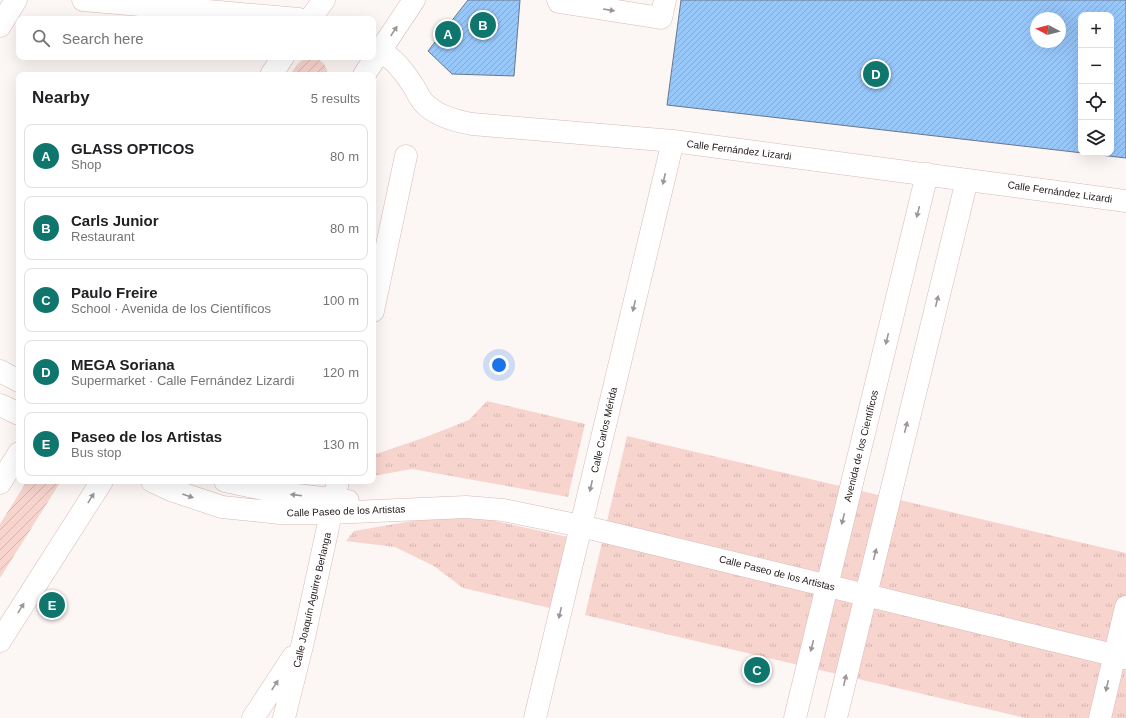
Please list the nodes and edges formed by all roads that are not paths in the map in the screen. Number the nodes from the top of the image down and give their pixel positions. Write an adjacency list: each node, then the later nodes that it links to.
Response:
1 (16, 0): 9 (street)
2 (83, 0): 7 (street)
3 (324, 0): 8 (street)
4 (414, 0): 10 (street, one-way to 4)
5 (558, 0): 6 (street, one-way to 6)
6 (665, 0)
7 (265, 16)
8 (312, 16)
9 (0, 26)
10 (377, 48): 15 (street, Calle Fernández Lizardi)
11 (281, 60): 13 (street)
12 (371, 60): 14 (street)
13 (273, 72)
14 (365, 72)
15 (673, 141): 17 (street, Calle Fernández Lizardi); 31 (street, Calle Carlos Mérida, one-way to 31)
16 (406, 156): 20 (street)
17 (927, 174): 18 (street, Calle Fernández Lizardi); 32 (street, Avenida de los Científicos, one-way to 32)
18 (967, 180): 19 (street, Calle Fernández Lizardi); 33 (street, one-way to 18)
19 (1126, 201)
20 (376, 297)
21 (0, 371): 22 (street)
22 (16, 379)
23 (0, 405): 24 (street)
24 (16, 413)
25 (16, 458): 26 (street)
26 (0, 483)
27 (100, 484): 35 (street, one-way to 27)
28 (158, 484): 30 (street, Calle Paseo de los Artistas, one-way to 30)
29 (240, 484): 30 (street, Calle Paseo de los Artistas, one-way to 29)
30 (335, 498): 31 (street, Calle Paseo de los Artistas); 36 (street, Calle Joaquín Aguirre Berlanga)
31 (581, 526): 32 (street, Calle Paseo de los Artistas); 40 (street, Calle Carlos Mérida, one-way to 40)
32 (827, 586): 33 (street, Calle Paseo de los Artistas); 41 (street, Avenida de los Científicos, one-way to 41)
33 (865, 595): 37 (street, Calle Paseo de los Artistas); 42 (street, one-way to 33)
34 (1126, 607): 37 (street)
35 (0, 641)
36 (303, 642): 38 (street, one-way to 36); 39 (street, Calle Joaquín Aguirre Berlanga)
37 (1120, 656): 43 (street, one-way to 43)
38 (253, 718)
39 (284, 718)
40 (535, 718)
41 (795, 718)
42 (836, 718)
43 (1100, 718)

